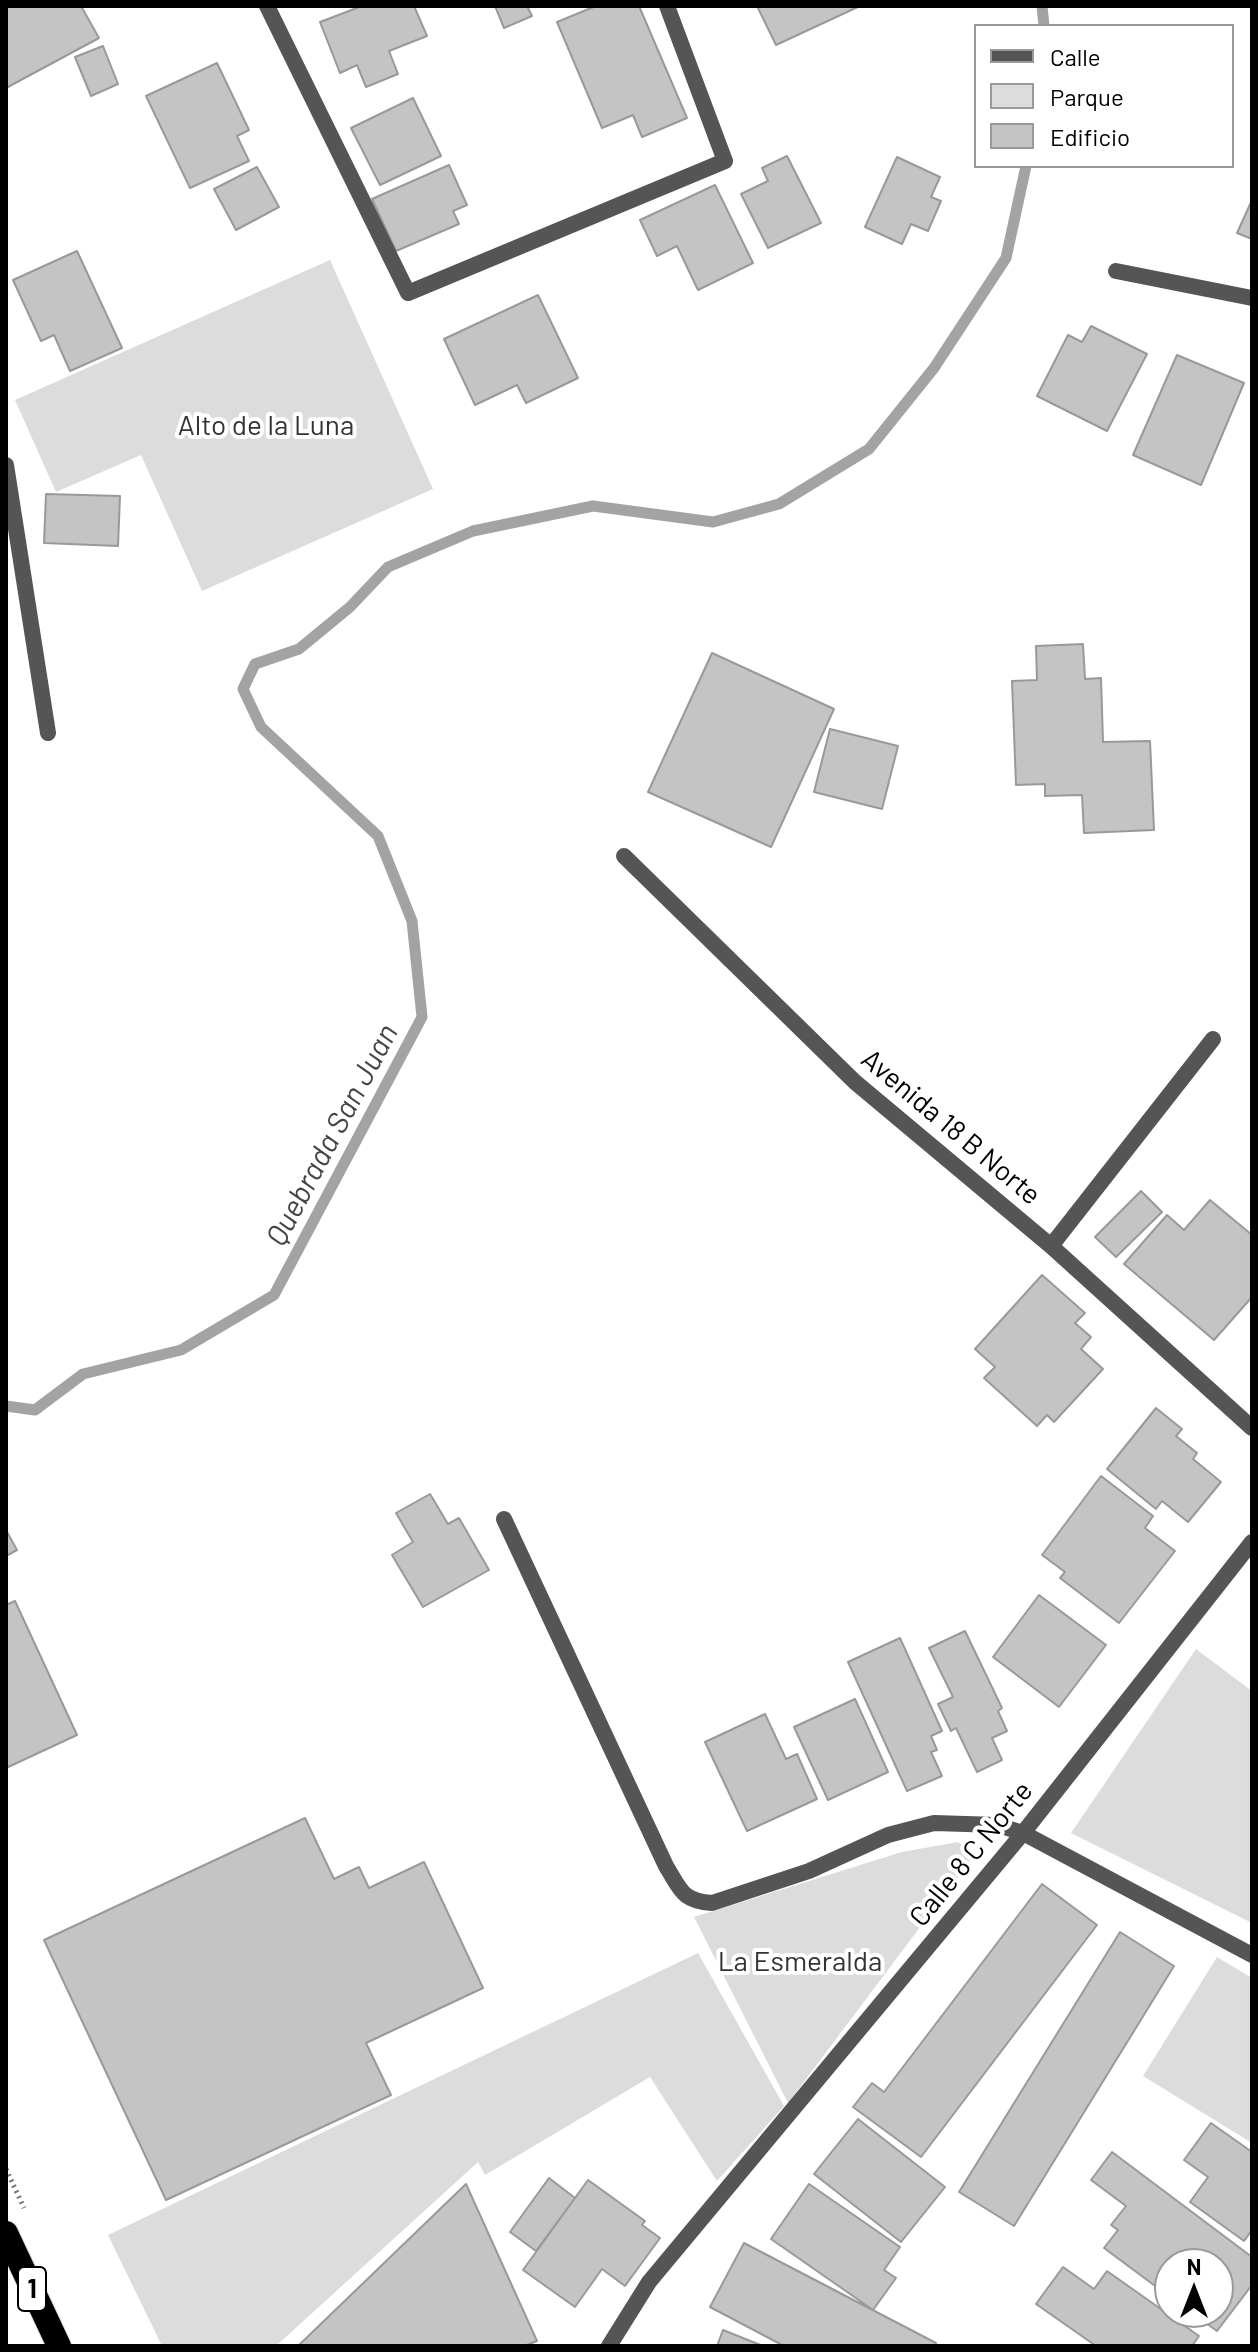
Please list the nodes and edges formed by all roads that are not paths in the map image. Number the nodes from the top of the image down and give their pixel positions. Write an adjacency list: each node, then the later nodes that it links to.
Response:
1 (267, 6): 2 (street)
2 (667, 6)
3 (1116, 271): 4 (street)
4 (1252, 298)
5 (6, 465): 6 (street)
6 (48, 733)
7 (624, 856): 9 (street, Avenida 18 B Norte)
8 (1213, 1039): 9 (street)
9 (1051, 1246): 10 (street, Avenida 18 B Norte)
10 (1252, 1428)
11 (504, 1519): 13 (street)
12 (1252, 1542): 13 (street, Calle 8 C Norte)
13 (1023, 1833): 14 (street); 17 (street, Calle 8 C Norte)
14 (1252, 1955)
15 (6, 2233): 16 (highway, 1)
16 (59, 2346)
17 (609, 2346)

